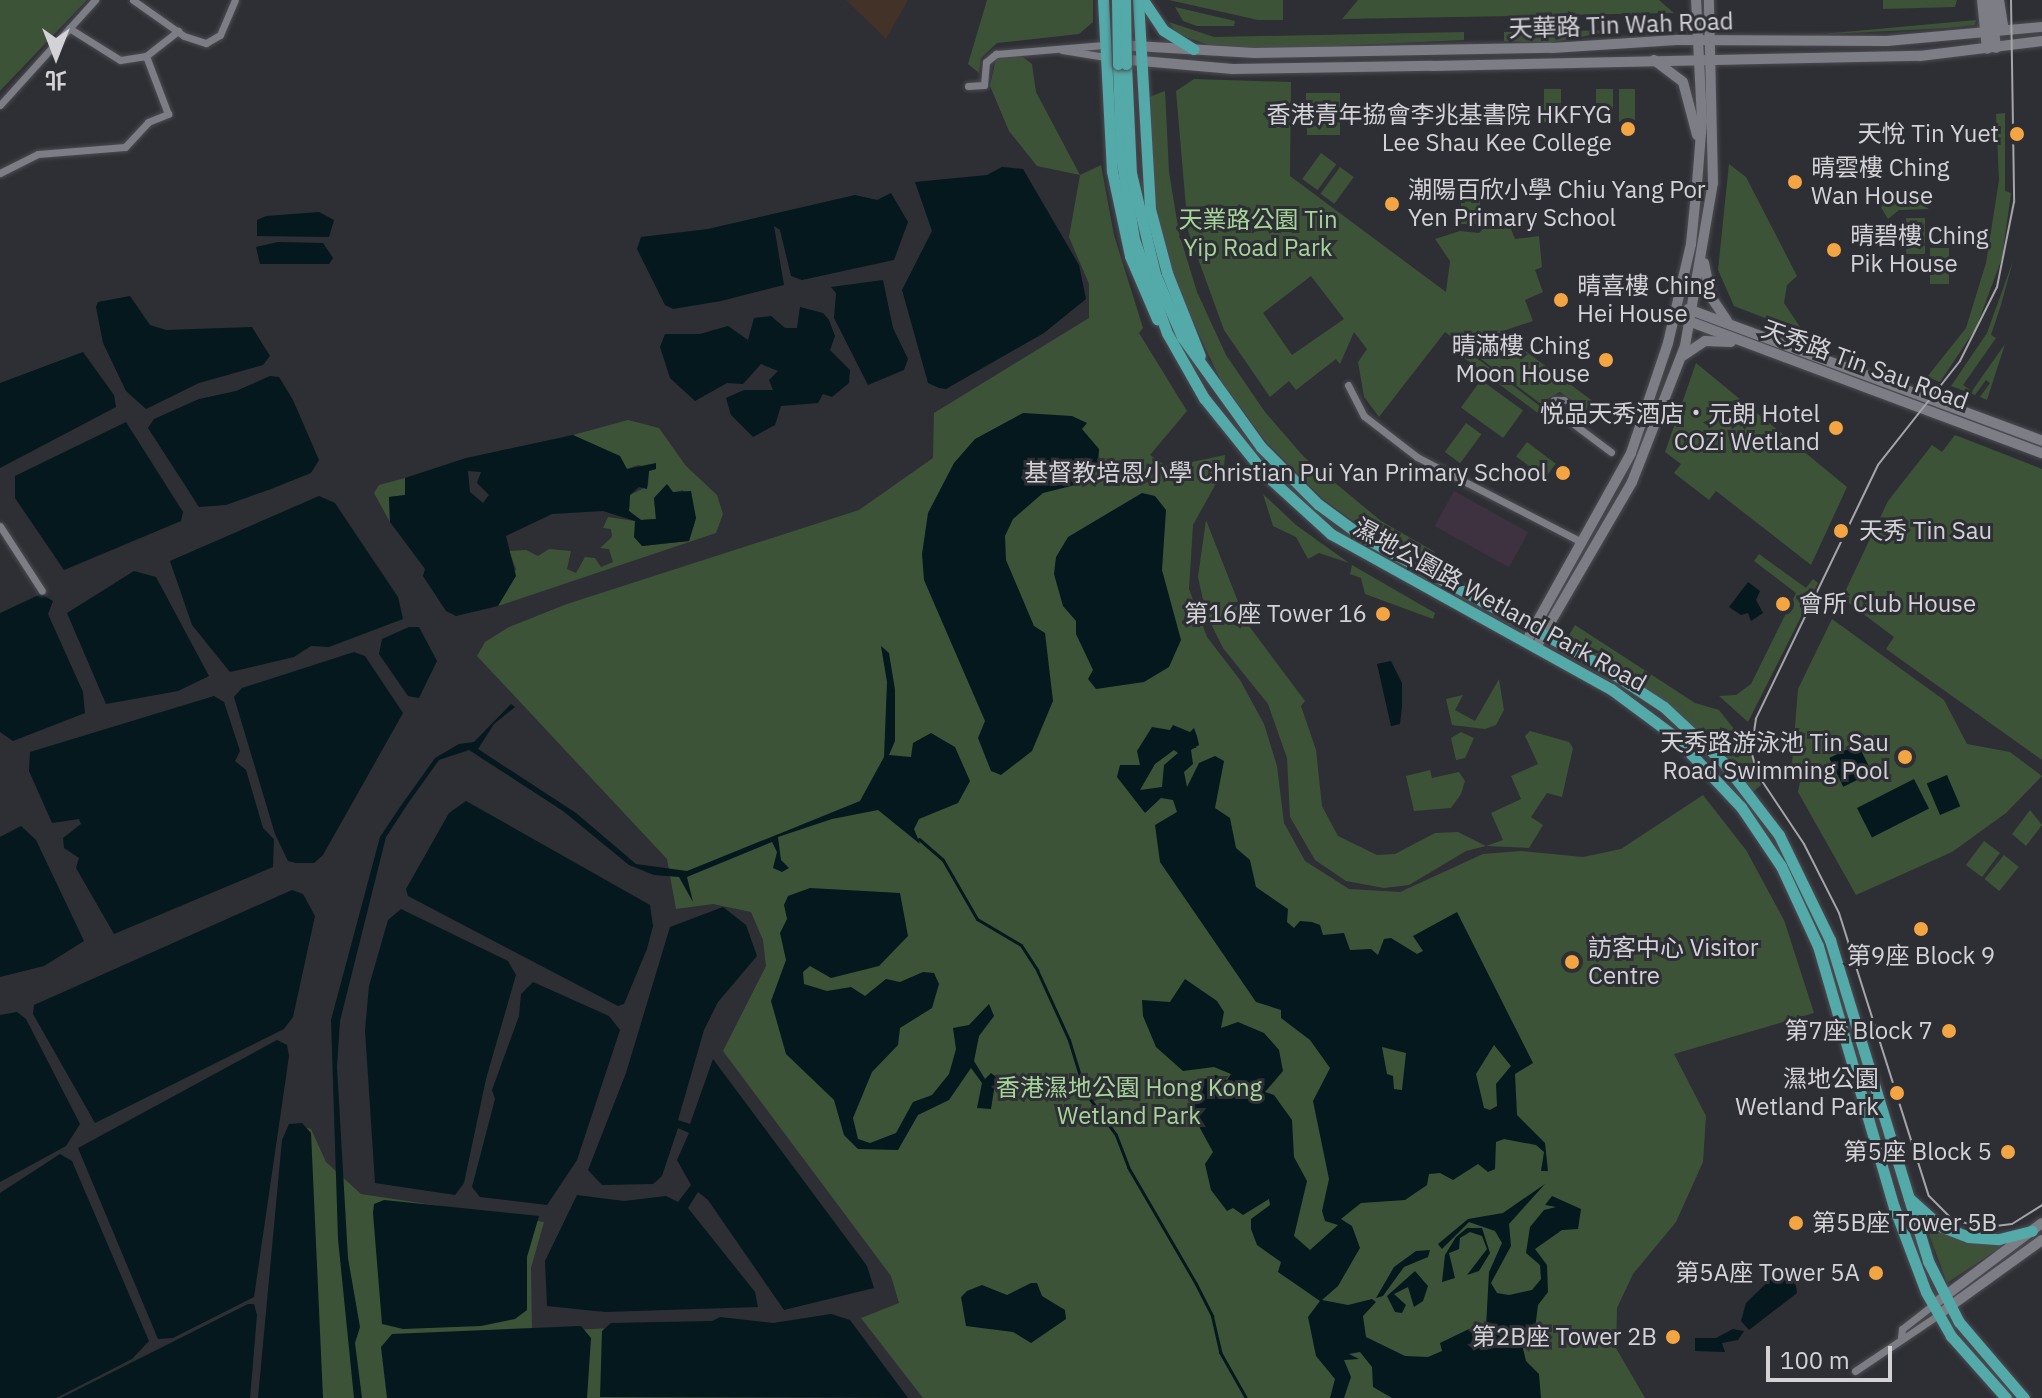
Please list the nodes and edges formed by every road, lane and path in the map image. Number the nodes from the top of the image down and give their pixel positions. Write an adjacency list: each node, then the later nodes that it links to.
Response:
1 (95, 0): 14 (street)
2 (133, 0): 15 (street)
3 (235, 0): 15 (street)
4 (1103, 0): 24 (main road)
5 (1117, 0): 30 (main road, bridge)
6 (1125, 0): 30 (main road, bridge)
7 (1140, 0): 20 (main road); 22 (main road)
8 (1696, 0): 17 (main road)
9 (1709, 0): 18 (main road)
10 (1982, 0): 16 (main road)
11 (1991, 0): 16 (main road)
12 (1999, 0): 16 (main road)
13 (2042, 27): 16 (main road, 天華路 Tin Wah Road)
14 (69, 28): 25 (street); 32 (street)
15 (178, 31): 25 (street)
16 (1995, 31): 18 (main road, 天華路 Tin Wah Road); 21 (main road)
17 (1698, 40): 18 (main road, 天華路 Tin Wah Road); 22 (main road, 天華路 Tin Wah Road); 26 (main road)
18 (1711, 40): 27 (main road)
19 (2042, 41): 21 (main road, 天華路 Tin Wah Road)
20 (1139, 45): 22 (main road, 天華路 Tin Wah Road); 24 (main road, 天華路 Tin Wah Road); 29 (main road)
21 (1992, 48): 27 (main road, 天華路 Tin Wah Road)
22 (1193, 49)
23 (1062, 50): 24 (street); 24 (street); 31 (street)
24 (1105, 51): 29 (main road, 天華路 Tin Wah Road); 40 (main road)
25 (146, 56): 34 (street)
26 (1700, 58): 27 (main road, 天華路 Tin Wah Road); 28 (main road, 天華路 Tin Wah Road); 33 (main road)
27 (1712, 58): 35 (main road)
28 (1651, 59): 29 (main road, 天華路 Tin Wah Road); 33 (main road)
29 (1140, 61): 43 (main road)
30 (1122, 64): 36 (main road, 濕地公園路 Wetland Park Road)
31 (968, 86)
32 (0, 105)
33 (1699, 149): 37 (main road)
34 (0, 173)
35 (1703, 256): 38 (main road); 39 (main road)
36 (1150, 276): 40 (main road, 濕地公園路 Wetland Park Road); 43 (main road, 濕地公園路 Wetland Park Road)
37 (1676, 311): 38 (main road, 天秀路 Tin Sau Road); 50 (main road)
38 (1692, 316): 39 (main road, 天秀路 Tin Sau Road); 41 (main road, 天秀路 Tin Sau Road); 42 (main road)
39 (1732, 325): 46 (main road, 天秀路 Tin Sau Road)
40 (1164, 327): 53 (main road, 濕地公園路 Wetland Park Road)
41 (1775, 353): 42 (main road); 48 (main road, 天秀路 Tin Sau Road)
42 (1682, 356): 52 (main road)
43 (1208, 375): 52 (main road, 濕地公園路 Wetland Park Road)
44 (1348, 385): 50 (street)
45 (1564, 400): 47 (street)
46 (2042, 441)
47 (1611, 452)
48 (2042, 453)
49 (0, 526): 51 (street)
50 (1582, 542): 52 (main road)
51 (42, 591)
52 (1538, 629): 53 (main road); 54 (main road, 濕地公園路 Wetland Park Road)
53 (1531, 645): 59 (main road, 濕地公園路 Wetland Park Road)
54 (1906, 1194): 56 (main road); 58 (main road, 濕地公園路 Wetland Park Road)
55 (2042, 1223): 56 (main road)
56 (2032, 1231): 58 (main road)
57 (2042, 1240): 58 (main road)
58 (1947, 1301): 59 (main road); 62 (main road, 濕地公園路 Wetland Park Road)
59 (1935, 1310): 60 (street); 61 (main road, 濕地公園路 Wetland Park Road)
60 (1855, 1371)
61 (2006, 1398)
62 (2024, 1398)

